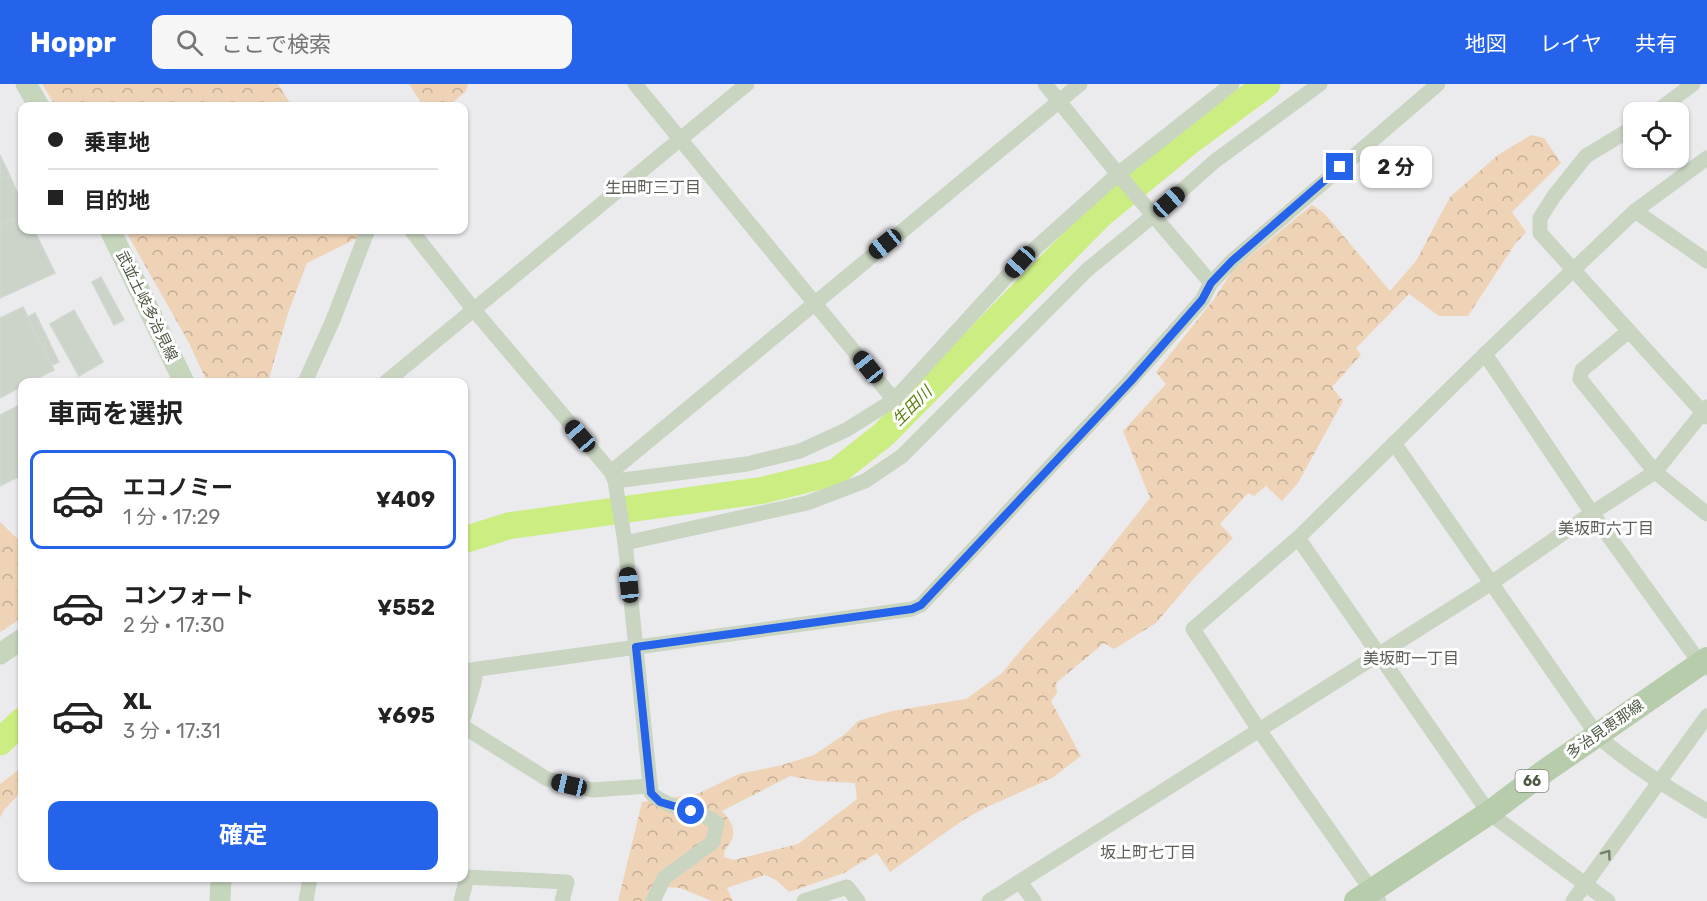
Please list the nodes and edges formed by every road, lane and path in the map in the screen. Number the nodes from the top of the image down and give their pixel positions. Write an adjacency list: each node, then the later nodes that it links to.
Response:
1 (26, 84): 11 (main road)
2 (635, 84): 14 (street)
3 (747, 84): 14 (street)
4 (1045, 84): 10 (street)
5 (1080, 84): 10 (street)
6 (1232, 84): 16 (street)
7 (1320, 84): 18 (street)
8 (1438, 84): 24 (street)
9 (1693, 84): 12 (street)
10 (1059, 101): 16 (street); 25 (street)
11 (37, 102)
12 (1669, 102)
13 (1623, 134): 23 (street)
14 (680, 140): 25 (street); 26 (street)
15 (1707, 158): 17 (street)
16 (1118, 174): 18 (street); 32 (street)
17 (1635, 211): 22 (street); 23 (street)
18 (1154, 215): 24 (street); 40 (street)
19 (112, 234): 29 (main road, 武並土岐多治見線)
20 (366, 234): 30 (street)
21 (414, 234): 26 (street)
22 (1707, 261)
23 (1574, 269): 27 (street); 28 (street)
24 (1211, 283): 43 (street)
25 (815, 302): 32 (street); 36 (street)
26 (474, 310): 31 (street); 36 (street)
27 (1629, 331): 33 (street); 35 (street)
28 (1485, 354): 34 (street); 37 (street)
29 (182, 378)
30 (307, 378)
31 (391, 378)
32 (894, 400): 36 (street)
33 (1706, 412): 35 (street)
34 (1394, 443): 39 (street); 41 (street)
35 (1656, 472): 37 (street); 38 (street)
36 (613, 476): 40 (street)
37 (1592, 513): 41 (street); 46 (street)
38 (1707, 514)
39 (1298, 538): 45 (street); 51 (street)
40 (625, 543): 43 (street)
41 (1490, 584): 45 (street); 52 (street)
42 (18, 642): 44 (main road)
43 (636, 647): 47 (street); 54 (street)
44 (0, 654)
45 (1377, 654): 51 (street); 56 (street)
46 (1705, 664): 52 (main road, 多治見恵那線 / 66)
47 (470, 671): 48 (street)
48 (468, 704)
49 (1707, 716): 53 (street)
50 (468, 730): 54 (street)
51 (1259, 730): 61 (street); 63 (street)
52 (1597, 735): 53 (street); 56 (main road, 多治見恵那線 / 66)
53 (1660, 781): 55 (street); 62 (street, one-way to 53)
54 (650, 786): 68 (street)
55 (1707, 811)
56 (1489, 813): 62 (street); 63 (main road, 多治見恵那線 / 66)
57 (468, 877): 67 (street)
58 (221, 882): 64 (main road)
59 (309, 882): 65 (street)
60 (466, 882): 66 (street)
61 (1020, 882): 71 (street); 72 (street)
62 (1585, 884): 73 (street); 74 (street)
63 (1369, 897)
64 (220, 901)
65 (306, 901)
66 (461, 901)
67 (562, 901)
68 (653, 901)
69 (804, 901): 70 (street)
70 (858, 901)
71 (989, 901)
72 (1034, 901)
73 (1573, 901)
74 (1608, 901)

